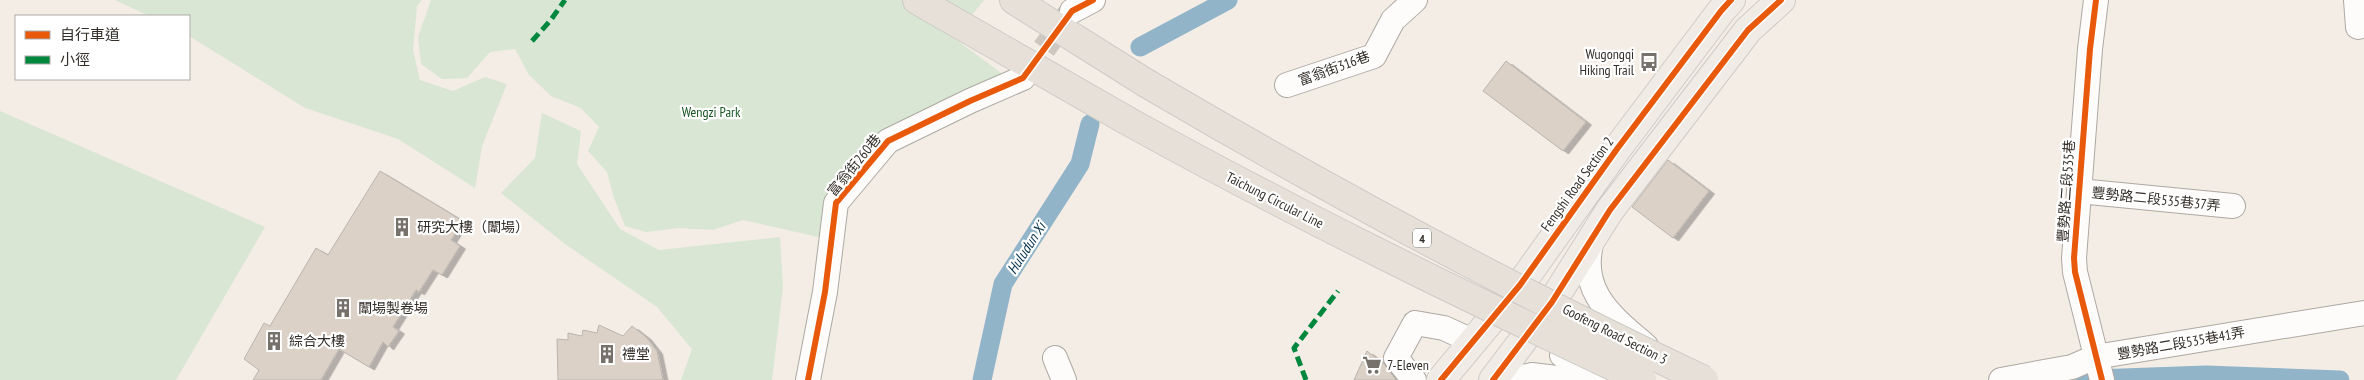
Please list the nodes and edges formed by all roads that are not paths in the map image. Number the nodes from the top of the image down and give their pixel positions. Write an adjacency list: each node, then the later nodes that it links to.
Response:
1 (917, 0): 33 (highway, Taichung Circular Line / 4, bridge)
2 (1014, 0): 34 (highway, 4, bridge)
3 (1093, 0): 9 (street)
4 (1415, 0): 12 (street, 富翁街316巷)
5 (1732, 0): 16 (main road, Fengshi Road Section 2)
6 (1781, 0): 15 (main road)
7 (2096, 0): 13 (street, 豐勢路二段535巷)
8 (2356, 0): 10 (street)
9 (1072, 11)
10 (2358, 27)
11 (1023, 78): 25 (street, 富翁街260巷)
12 (1287, 85)
13 (2079, 191): 14 (street, 豐勢路二段535巷37弄); 24 (street, 豐勢路二段535巷)
14 (2234, 206)
15 (1595, 234): 17 (main road); 22 (street)
16 (1520, 286): 17 (street, Goofeng Road Section 3); 19 (main road, Fengshi Road Section 2)
17 (1552, 302): 20 (main road); 22 (street, Goofeng Road Section 3)
18 (2364, 313): 24 (street, 豐勢路二段535巷41弄)
19 (1491, 320): 20 (street); 21 (main road, Fengshi Road Section 2)
20 (1529, 336): 29 (main road); 32 (street)
21 (1472, 341): 27 (street); 28 (main road, Fengshi Road Section 2)
22 (1657, 356): 35 (street, Goofeng Road Section 3)
23 (1055, 358): 26 (street)
24 (2099, 369): 36 (street, 豐勢路二段535巷41弄)
25 (808, 380)
26 (1064, 380)
27 (1414, 380)
28 (1441, 380)
29 (1493, 380)
30 (1508, 380): 31 (street)
31 (1572, 380)
32 (1606, 380)
33 (1642, 380)
34 (1704, 380)
35 (1712, 380)
36 (2001, 380)

